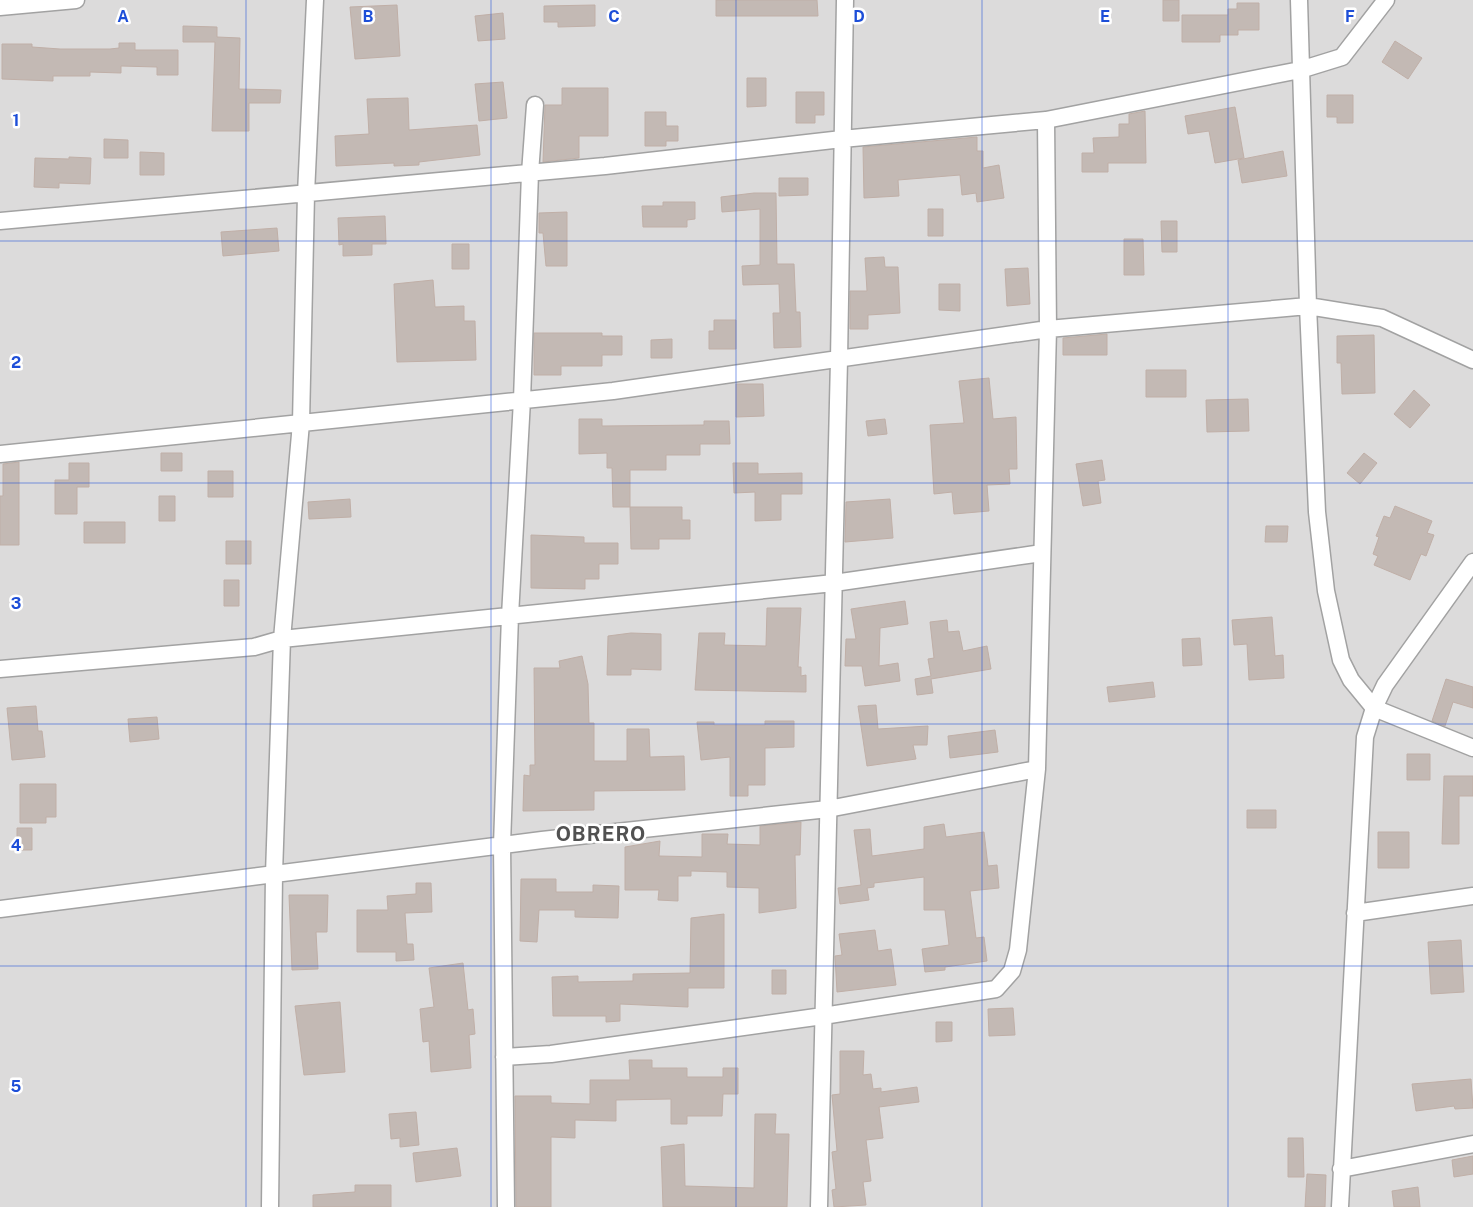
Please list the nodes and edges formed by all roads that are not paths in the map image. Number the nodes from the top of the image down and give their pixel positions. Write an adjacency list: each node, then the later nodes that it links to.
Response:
1 (76, 0): 6 (street)
2 (315, 0): 12 (street)
3 (845, 0): 10 (street)
4 (1299, 0): 7 (street)
5 (1386, 0): 7 (street)
6 (0, 7)
7 (1300, 70): 9 (street); 14 (street)
8 (535, 104): 11 (street)
9 (1046, 120): 10 (street); 15 (street)
10 (842, 139): 11 (street); 16 (street)
11 (530, 173): 12 (street); 18 (street)
12 (306, 194): 13 (street); 19 (street)
13 (0, 221)
14 (1308, 306): 15 (street); 17 (street); 27 (street)
15 (1048, 328): 16 (street); 21 (street)
16 (839, 360): 18 (street); 23 (street)
17 (1473, 360)
18 (522, 400): 19 (street); 24 (street)
19 (301, 423): 20 (street); 25 (street)
20 (0, 454)
21 (1042, 553): 23 (street); 29 (street)
22 (1473, 562): 27 (street)
23 (834, 583): 24 (street); 30 (street)
24 (510, 616): 25 (street); 31 (street)
25 (282, 639): 26 (street); 32 (street)
26 (0, 669)
27 (1374, 708): 28 (street); 35 (street)
28 (1473, 748)
29 (1037, 769): 30 (street); 36 (street)
30 (828, 809): 31 (street); 36 (street)
31 (502, 845): 32 (street); 37 (street)
32 (274, 874): 34 (street); 40 (street)
33 (1473, 896): 35 (street)
34 (0, 909)
35 (1355, 913): 39 (street)
36 (823, 1016): 37 (street); 42 (street)
37 (504, 1057): 41 (street)
38 (1473, 1144): 39 (street)
39 (1341, 1169): 43 (street)
40 (270, 1207)
41 (506, 1207)
42 (819, 1207)
43 (1340, 1207)

